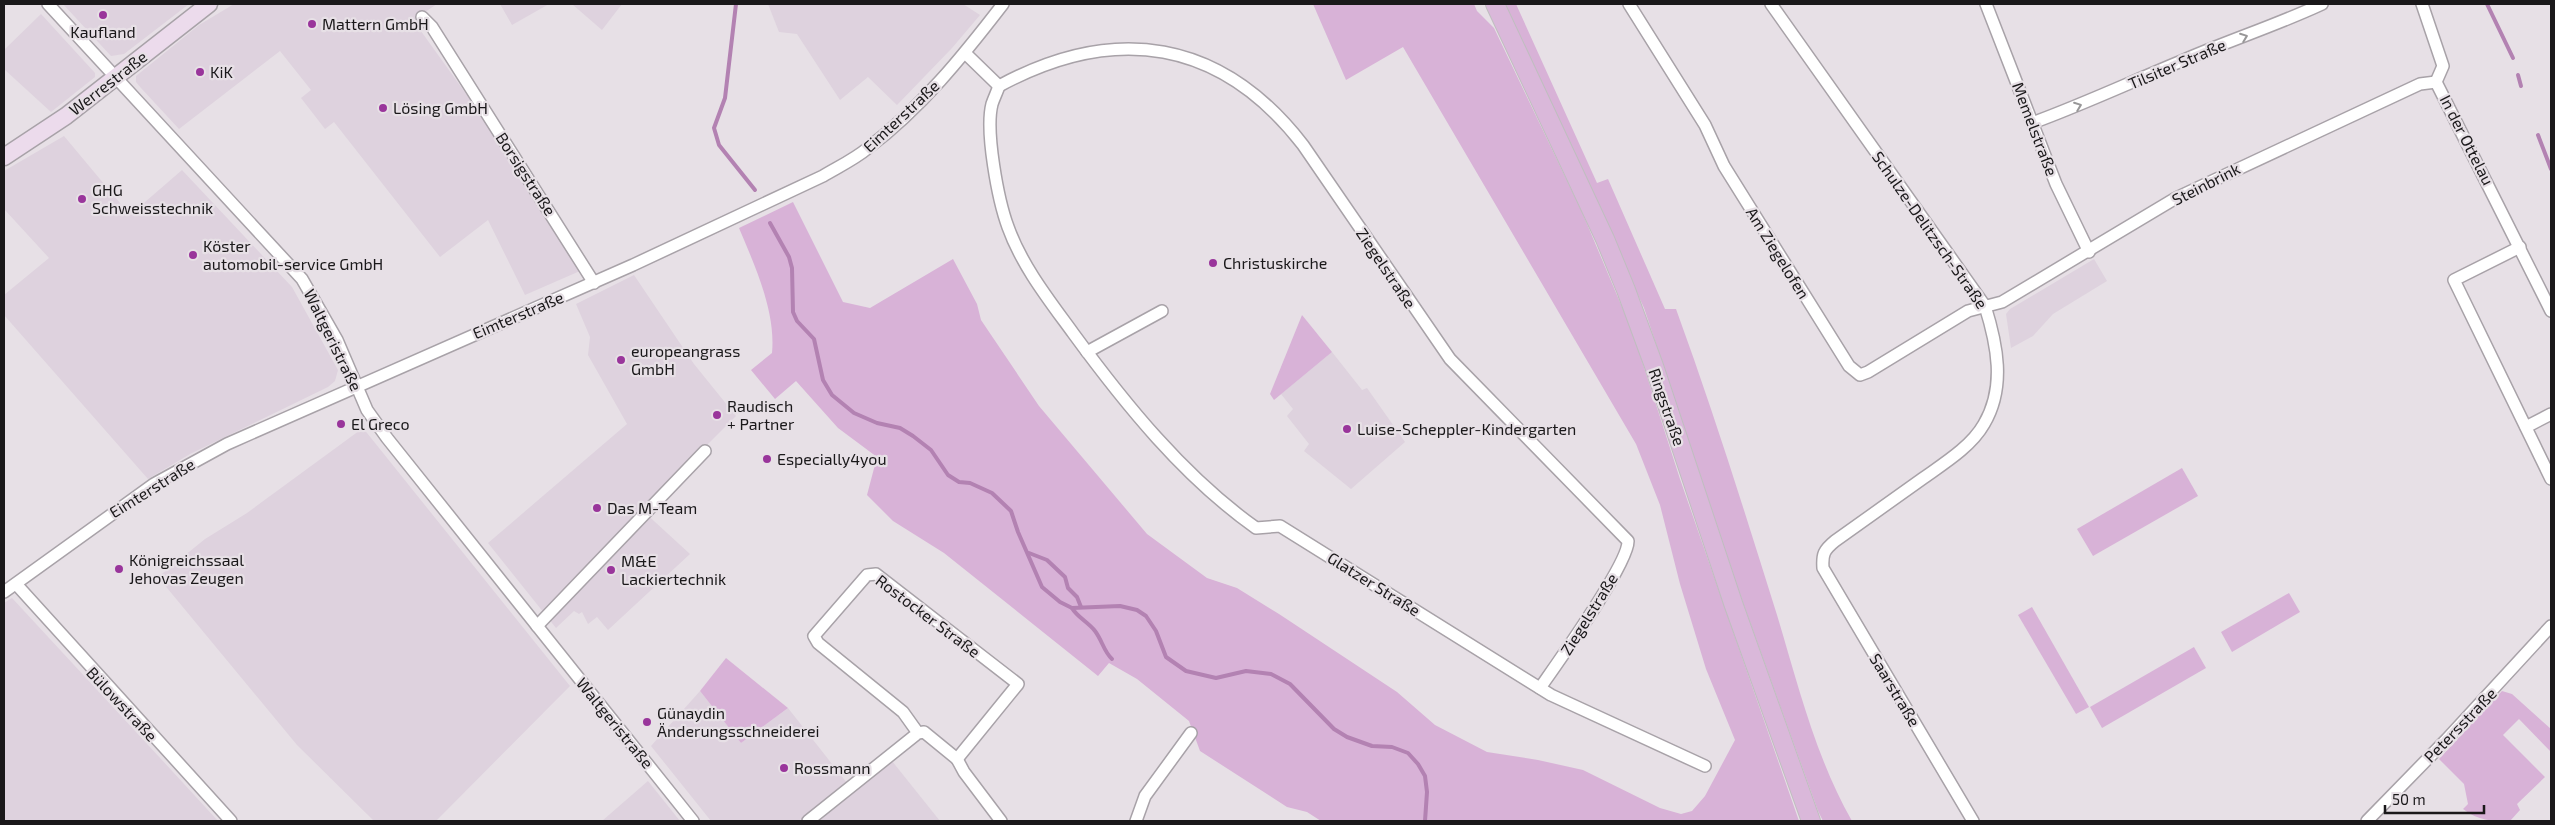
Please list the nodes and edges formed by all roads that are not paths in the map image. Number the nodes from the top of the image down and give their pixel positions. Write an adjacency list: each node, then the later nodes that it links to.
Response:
1 (48, 4): 12 (street, Waltgeristraße)
2 (209, 4): 12 (main road, Werrestraße)
3 (1003, 4): 11 (street, Eimterstraße)
4 (1495, 4): 45 (main road, Ringstraße)
5 (1629, 4): 20 (street, Am Ziegelofen)
6 (1771, 4): 20 (street, Schulze-Delitzsch-Straße)
7 (1986, 4): 15 (street, Memelstraße)
8 (2322, 4): 15 (street, Tilsiter Straße, one-way to 8)
9 (2422, 4): 13 (street, In der Ottelau)
10 (422, 17): 19 (street, Borsigstraße)
11 (965, 54): 14 (street); 19 (street, Eimterstraße)
12 (116, 77): 16 (main road, Werrestraße); 24 (street, Waltgeristraße)
13 (2436, 82): 17 (street, In der Ottelau); 18 (street, Steinbrink)
14 (999, 86): 23 (street, Glatzer Straße); 35 (street, Ziegelstraße)
15 (2032, 123): 18 (street, Memelstraße)
16 (4, 157)
17 (2520, 247): 22 (street, In der Ottelau); 26 (street)
18 (2089, 252): 20 (street, Steinbrink)
19 (594, 283): 24 (street, Eimterstraße)
20 (1985, 306): 29 (street, Schulze-Delitzsch-Straße)
21 (1162, 310): 23 (street)
22 (2551, 311)
23 (1087, 352): 35 (street, Glatzer Straße)
24 (356, 385): 30 (street, Eimterstraße); 32 (street, Waltgeristraße)
25 (2551, 414): 26 (street)
26 (2526, 426): 28 (street)
27 (705, 451): 32 (street)
28 (2551, 479)
29 (1822, 557): 46 (street, Saarstraße)
30 (16, 584): 31 (street, Eimterstraße); 40 (street, Bülowstraße)
31 (4, 592)
32 (537, 626): 41 (street, Waltgeristraße)
33 (2551, 626): 34 (street, Petersstraße)
34 (2547, 639): 47 (street, Petersstraße)
35 (1540, 688): 39 (street, Glatzer Straße)
36 (918, 733): 38 (street, Rostocker Straße); 38 (street, Rostocker Straße); 42 (street)
37 (1191, 733): 44 (street)
38 (958, 759): 43 (street, Rostocker Straße)
39 (1705, 766)
40 (231, 821)
41 (693, 821)
42 (808, 821)
43 (1001, 821)
44 (1136, 821)
45 (1811, 821)
46 (1973, 821)
47 (2367, 821)

